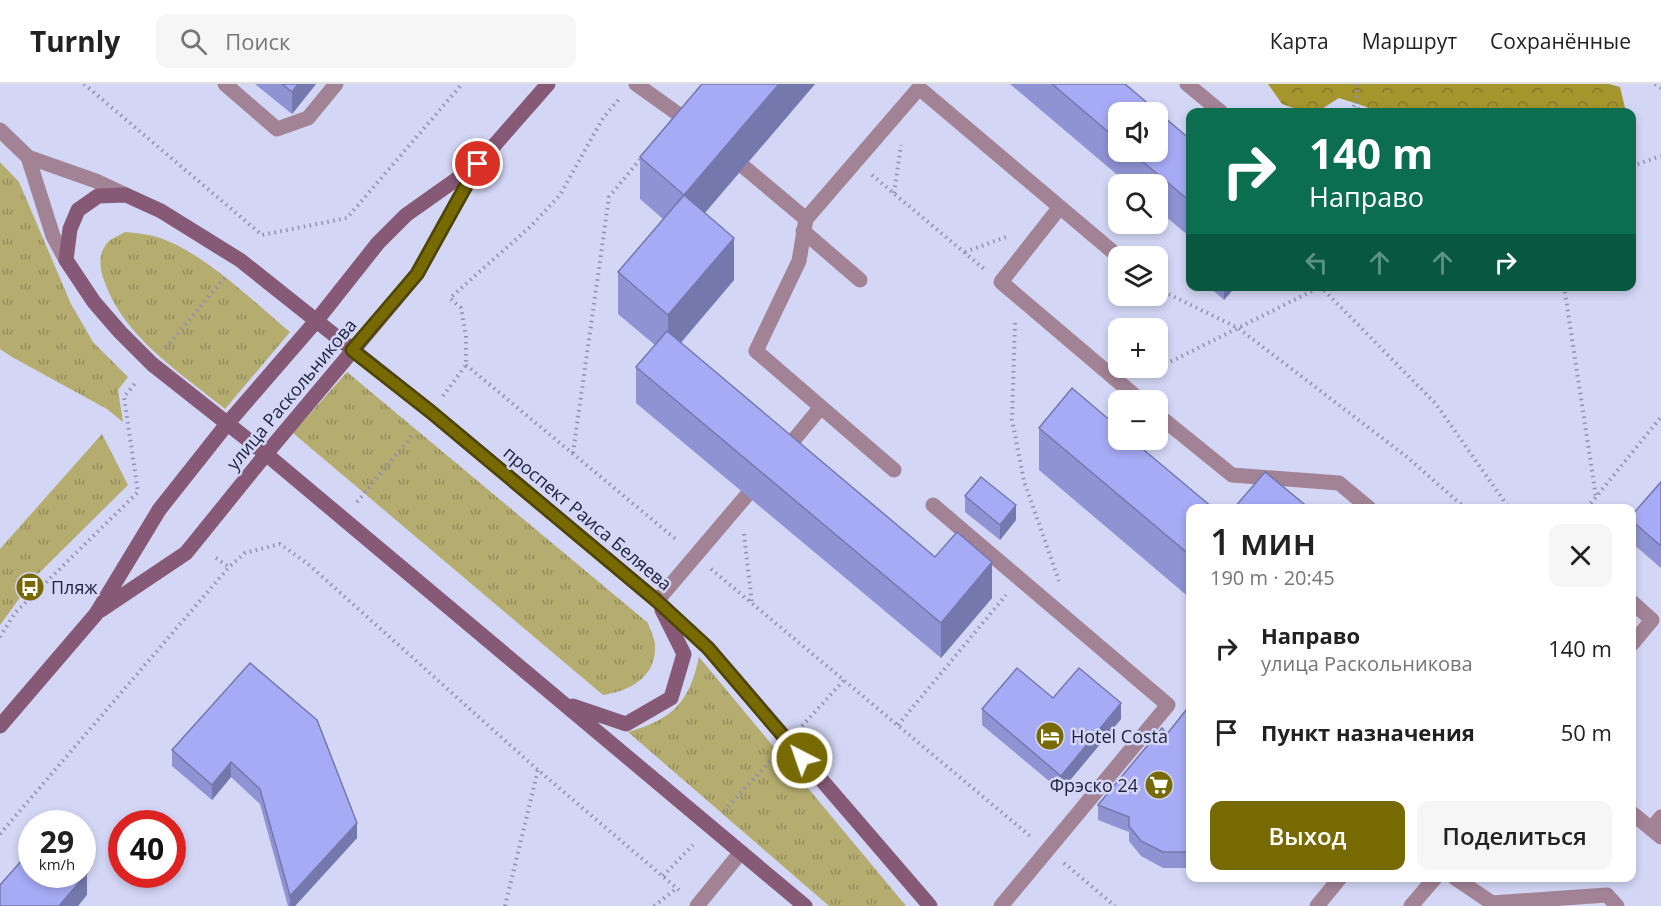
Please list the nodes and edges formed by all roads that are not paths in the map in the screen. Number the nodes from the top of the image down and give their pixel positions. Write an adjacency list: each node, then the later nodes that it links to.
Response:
1 (225, 84): 2 (lane)
2 (336, 84)
3 (548, 84): 10 (street, улица Раскольникова)
4 (1187, 84): 6 (lane)
5 (630, 88): 8 (lane)
6 (1216, 108)
7 (0, 129): 9 (lane)
8 (699, 129)
9 (28, 157): 12 (lane); 16 (lane)
10 (478, 164): 18 (street, улица Раскольникова); 19 (street, улица Раскольникова)
11 (744, 167): 14 (lane)
12 (126, 195): 16 (street); 18 (street, проспект Раиса Беляева)
13 (1060, 207): 14 (lane); 15 (lane); 20 (lane)
14 (805, 225): 17 (lane); 21 (lane)
15 (1108, 248)
16 (66, 260): 23 (street)
17 (860, 280)
18 (317, 321): 19 (street, проспект Раиса Беляева); 23 (street, улица Раскольникова)
19 (352, 350): 24 (street, улица Раскольникова); 30 (street, проспект Раиса Беляева)
20 (1127, 390)
21 (821, 407): 25 (lane); 26 (lane)
22 (1168, 423): 28 (lane)
23 (227, 424): 24 (street); 32 (street, улица Раскольникова)
24 (266, 454): 32 (street, улица Раскольникова); 34 (street)
25 (777, 460)
26 (894, 470)
27 (743, 499): 30 (lane)
28 (1364, 504)
29 (933, 505): 45 (lane)
30 (657, 601): 34 (street); 44 (street, проспект Раиса Беляева)
31 (1636, 606): 33 (lane)
32 (96, 614): 35 (street, улица Раскольникова)
33 (1636, 639)
34 (564, 703): 38 (street)
35 (0, 726)
36 (1636, 815): 37 (lane)
37 (1658, 828)
38 (741, 852): 42 (lane); 43 (street)
39 (1337, 882): 46 (lane)
40 (1433, 882): 47 (lane)
41 (1461, 882): 48 (lane)
42 (697, 906)
43 (805, 906)
44 (930, 906)
45 (1001, 906)
46 (1317, 906)
47 (1412, 906)
48 (1617, 906)

